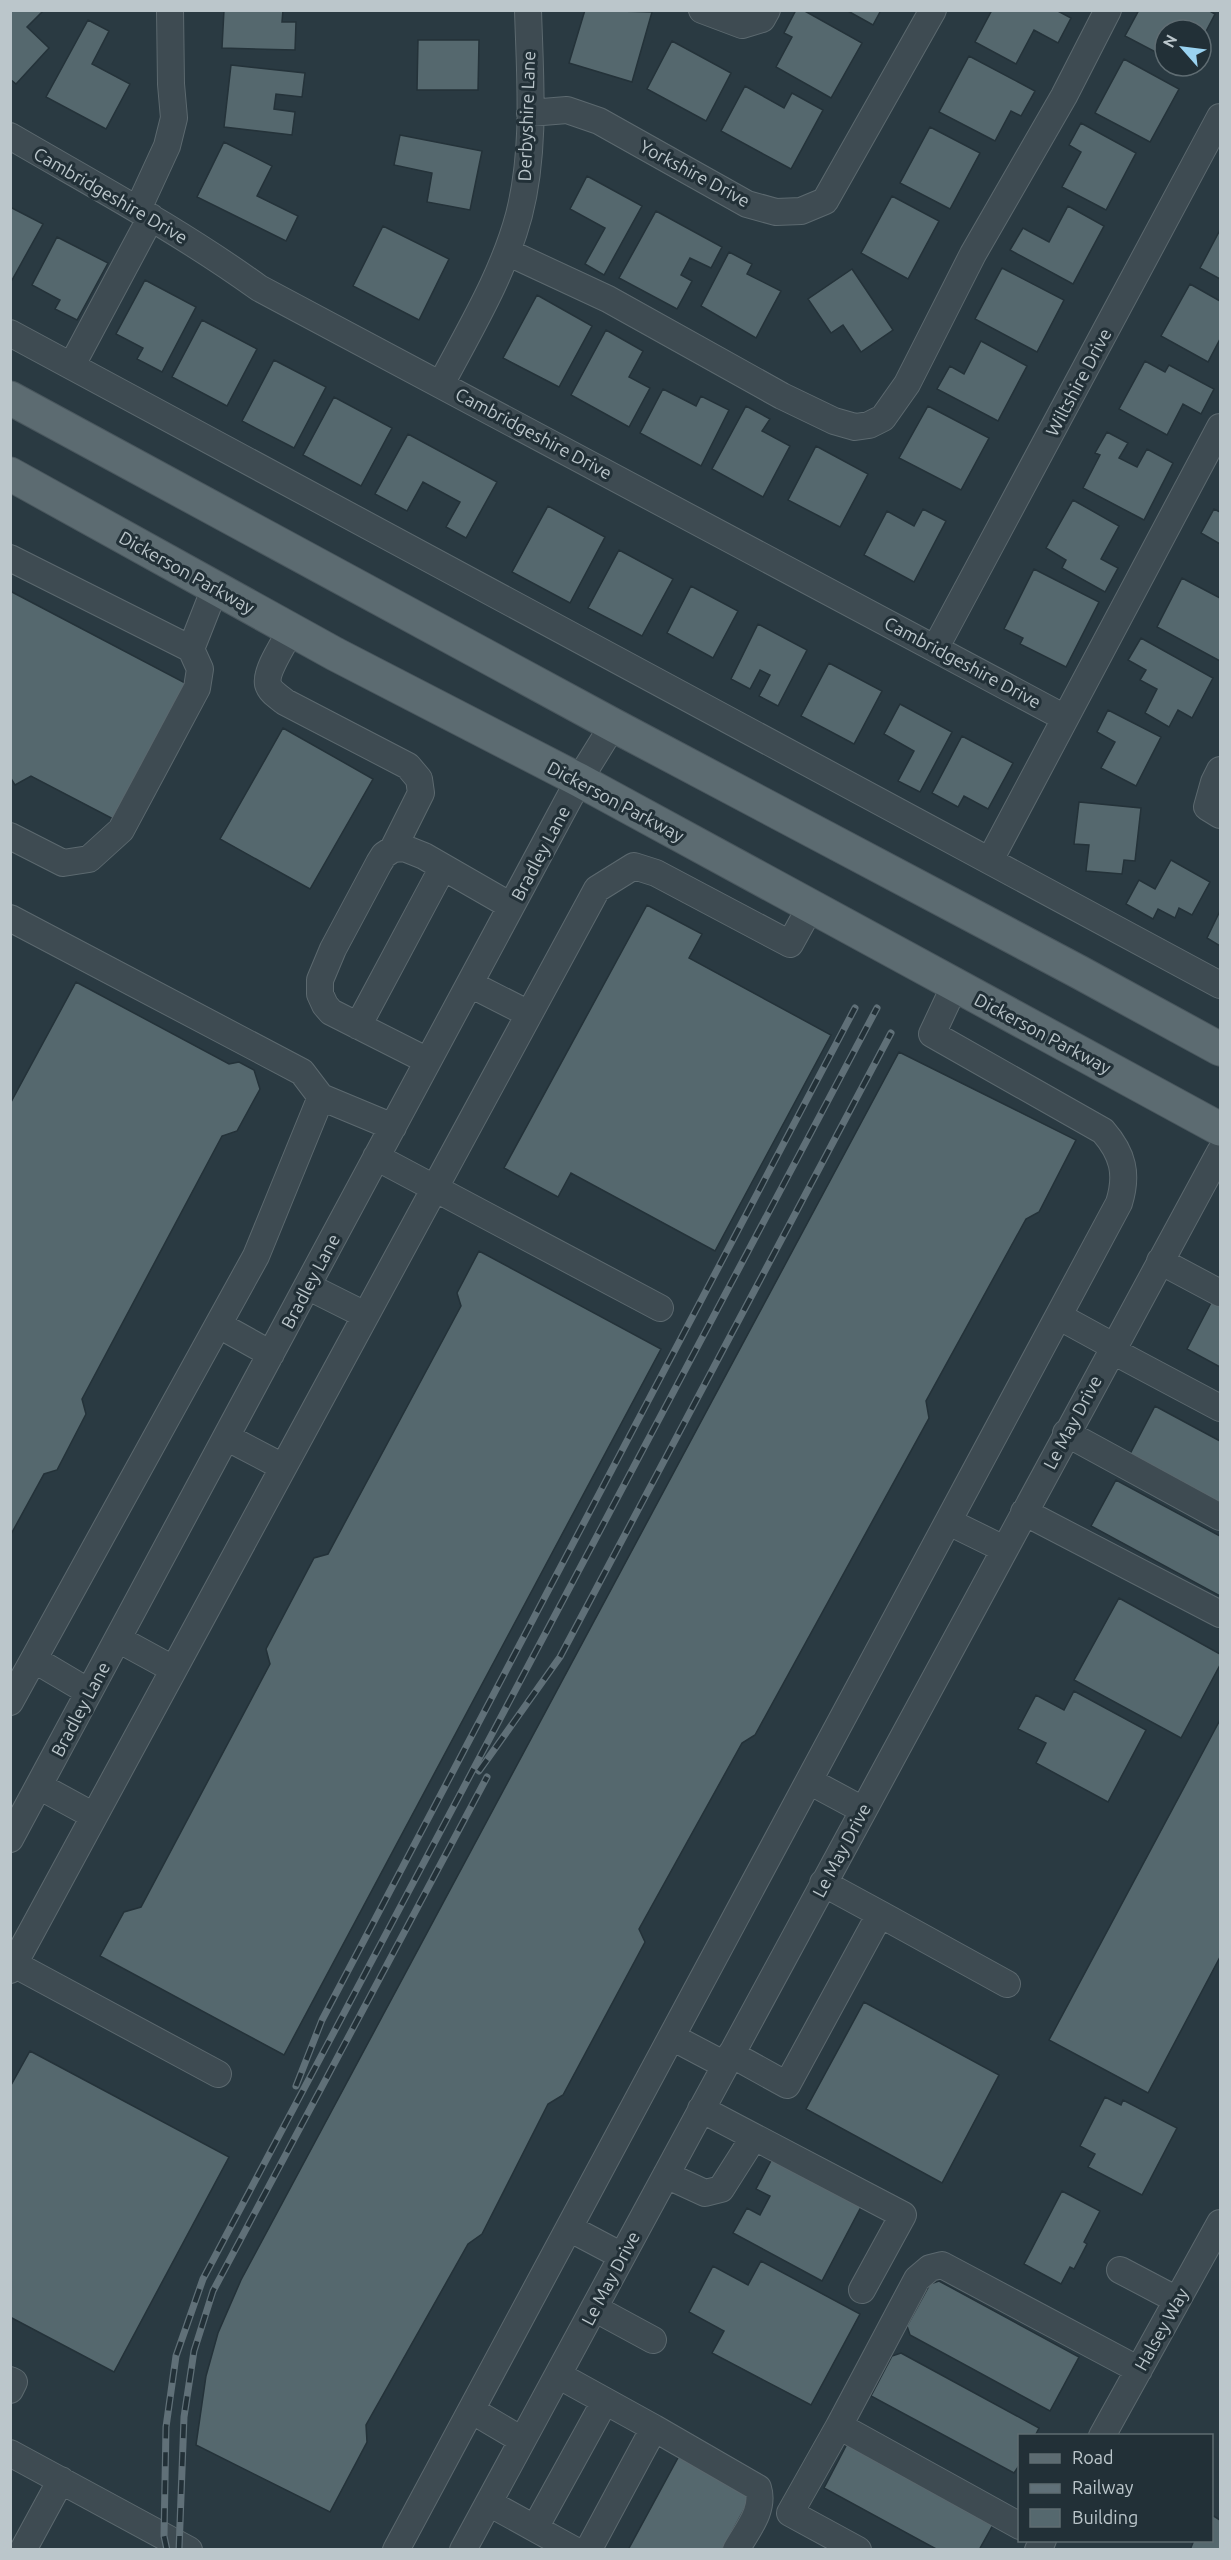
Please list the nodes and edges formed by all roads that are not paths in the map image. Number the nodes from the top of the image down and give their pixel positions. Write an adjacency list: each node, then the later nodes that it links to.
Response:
1 (170, 10): 10 (street)
2 (528, 10): 7 (street, Derbyshire Lane)
3 (702, 10): 4 (street)
4 (767, 10)
5 (933, 10): 7 (street, Yorkshire Drive)
6 (1108, 10): 11 (street)
7 (530, 112): 11 (street, Derbyshire Lane)
8 (1221, 117): 21 (street, Wiltshire Drive)
9 (10, 136): 10 (street, Cambridgeshire Drive)
10 (145, 213): 13 (street); 14 (street, Cambridgeshire Drive)
11 (507, 252): 14 (street, Derbyshire Lane)
12 (10, 333): 13 (street)
13 (72, 365): 30 (street)
14 (441, 384): 21 (street, Cambridgeshire Drive)
15 (10, 398): 24 (main road)
16 (1221, 427): 23 (street)
17 (10, 474): 19 (main road, Dickerson Parkway)
18 (10, 558): 22 (street)
19 (215, 588): 20 (main road, Dickerson Parkway); 22 (street)
20 (291, 630): 26 (main road, Dickerson Parkway); 29 (street)
21 (936, 647): 23 (street, Cambridgeshire Drive)
22 (191, 649): 28 (street)
23 (1065, 718): 30 (street)
24 (613, 724): 26 (street, Bradley Lane); 40 (main road)
25 (1221, 771): 27 (street)
26 (579, 780): 32 (street, Bradley Lane); 33 (main road, Dickerson Parkway)
27 (1214, 811)
28 (10, 836)
29 (393, 849): 31 (street); 39 (street)
30 (990, 860): 37 (street)
31 (442, 867): 32 (street); 39 (street)
32 (511, 906): 35 (street, Bradley Lane)
33 (811, 906): 36 (main road, Dickerson Parkway); 38 (street)
34 (10, 918): 42 (street)
35 (470, 984): 38 (street); 41 (street, Bradley Lane)
36 (955, 985): 44 (main road, Dickerson Parkway); 54 (street)
37 (1221, 985)
38 (529, 1014): 47 (street)
39 (358, 1026): 41 (street)
40 (1221, 1049)
41 (428, 1061): 43 (street, Bradley Lane)
42 (321, 1097): 43 (street); 55 (street)
43 (393, 1126): 46 (street, Bradley Lane)
44 (1221, 1129)
45 (1221, 1152): 48 (street, Le May Drive)
46 (376, 1157): 47 (street); 50 (street, Bradley Lane)
47 (434, 1187): 52 (street); 53 (street)
48 (1212, 1189): 49 (street, Le May Drive)
49 (1160, 1261): 51 (street); 56 (street, Le May Drive)
50 (307, 1286): 53 (street); 57 (street, Bradley Lane)
51 (1221, 1293)
52 (660, 1308)
53 (365, 1315): 61 (street)
54 (1060, 1317): 56 (street); 64 (street)
55 (219, 1325): 57 (street); 68 (street)
56 (1112, 1348): 58 (street); 59 (street, Le May Drive)
57 (271, 1354): 60 (street, Bradley Lane)
58 (1221, 1408)
59 (1066, 1433): 62 (street, Le May Drive); 63 (street)
60 (226, 1437): 61 (street); 67 (street, Bradley Lane)
61 (283, 1467): 69 (street)
62 (1024, 1512): 65 (street, Le May Drive); 66 (street)
63 (1221, 1517)
64 (949, 1522): 65 (street); 72 (street)
65 (1004, 1549): 74 (street, Le May Drive)
66 (1221, 1614)
67 (118, 1639): 69 (street); 70 (street, Bradley Lane)
68 (34, 1660): 70 (street); 71 (street)
69 (173, 1669): 75 (street)
70 (89, 1692): 73 (street, Bradley Lane)
71 (10, 1702)
72 (809, 1781): 74 (street); 81 (street)
73 (39, 1786): 75 (street); 76 (street, Bradley Lane)
74 (863, 1810): 77 (street, Le May Drive)
75 (94, 1816): 79 (street)
76 (10, 1839)
77 (823, 1884): 78 (street); 82 (street, Le May Drive)
78 (880, 1914): 80 (street); 82 (street)
79 (12, 1965): 83 (street)
80 (1007, 1984)
81 (672, 2037): 82 (street); 88 (street)
82 (728, 2060): 84 (street, Le May Drive)
83 (218, 2074)
84 (702, 2109): 85 (street); 86 (street, Le May Drive)
85 (754, 2137): 86 (street); 91 (street)
86 (666, 2175): 89 (street, Le May Drive)
87 (1221, 2223): 92 (street, Halsey Way)
88 (569, 2228): 89 (street); 100 (street)
89 (622, 2256): 93 (street, Le May Drive)
90 (1119, 2270): 92 (street)
91 (861, 2290)
92 (1177, 2300): 95 (street, Halsey Way)
93 (594, 2308): 94 (street); 96 (street, Le May Drive)
94 (653, 2340)
95 (1138, 2370): 101 (street); 103 (street, Halsey Way)
96 (558, 2375): 99 (street); 104 (street, Le May Drive)
97 (10, 2380): 98 (street)
98 (10, 2390)
99 (605, 2401): 102 (street); 109 (street)
100 (471, 2410): 104 (street); 112 (street)
101 (839, 2426): 108 (street); 117 (street)
102 (654, 2428): 115 (street); 116 (street)
103 (1102, 2434)
104 (522, 2440): 107 (street, Le May Drive)
105 (10, 2453): 106 (street)
106 (61, 2480): 110 (street); 111 (street)
107 (489, 2503): 109 (street); 113 (street, Le May Drive)
108 (1018, 2525)
109 (535, 2528): 114 (street)
110 (23, 2550)
111 (189, 2550)
112 (396, 2550)
113 (464, 2550)
114 (574, 2550)
115 (586, 2550)
116 (736, 2550)
117 (858, 2550)

